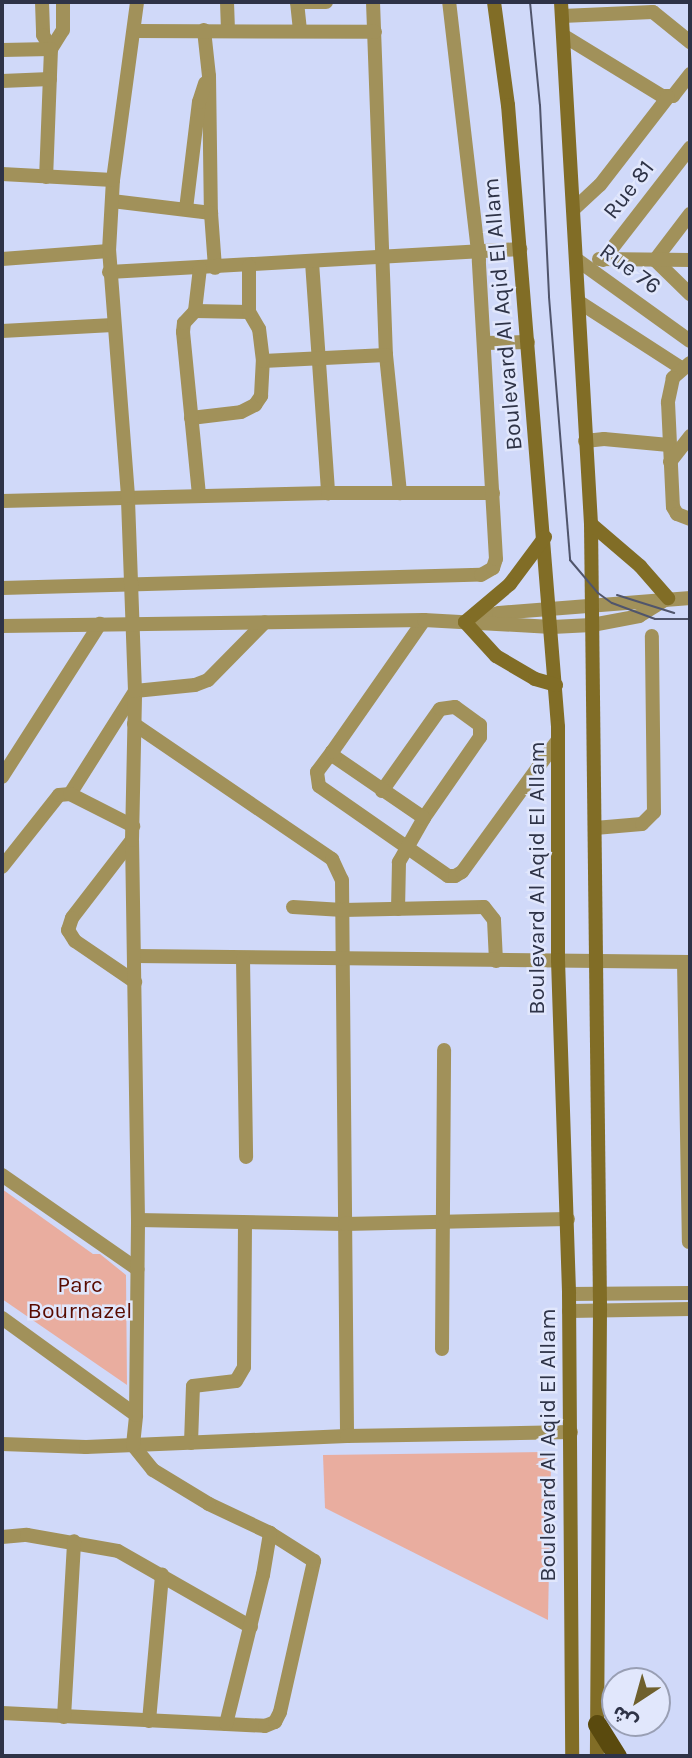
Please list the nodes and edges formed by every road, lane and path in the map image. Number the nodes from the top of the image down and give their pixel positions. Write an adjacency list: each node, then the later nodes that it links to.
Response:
1 (42, 2): 19 (street)
2 (63, 2): 19 (street)
3 (137, 2): 13 (street)
4 (227, 2): 14 (street)
5 (297, 2): 6 (street); 15 (street)
6 (326, 2)
7 (373, 2): 16 (street)
8 (449, 2): 37 (street)
9 (494, 2): 35 (main road, Boulevard Al Aqid El Allam)
10 (657, 7): 11 (street); 18 (street)
11 (562, 9): 17 (main road)
12 (204, 30): 13 (street); 14 (street); 22 (street)
13 (135, 31): 29 (street)
14 (228, 31): 15 (street)
15 (300, 31): 16 (street)
16 (375, 32): 38 (street)
17 (564, 36): 25 (street); 32 (main road)
18 (690, 42)
19 (51, 49): 20 (street); 23 (street)
20 (2, 50)
21 (690, 74): 25 (street)
22 (209, 76): 31 (street); 33 (street)
23 (50, 79): 24 (street); 28 (street)
24 (2, 81)
25 (675, 94): 32 (street)
26 (690, 148): 41 (street, Rue 81)
27 (2, 174): 28 (street)
28 (46, 177): 29 (street)
29 (113, 180): 30 (street)
30 (112, 201): 31 (street); 36 (street)
31 (186, 209): 33 (street)
32 (574, 209): 40 (main road)
33 (211, 214): 46 (street)
34 (690, 214): 42 (street)
35 (520, 249): 37 (street); 55 (main road, Boulevard Al Aqid El Allam)
36 (109, 251): 39 (street); 47 (street)
37 (478, 252): 38 (street); 56 (street)
38 (381, 258): 44 (street); 57 (street)
39 (2, 259)
40 (576, 259): 41 (street); 49 (main road); 54 (street, Rue 76)
41 (603, 260): 42 (street)
42 (655, 260): 43 (street); 48 (street)
43 (690, 260)
44 (312, 262): 45 (street); 58 (street)
45 (249, 265): 46 (street); 51 (street)
46 (207, 268): 47 (street); 50 (street)
47 (110, 272): 52 (street)
48 (690, 294)
49 (579, 302): 60 (street); 63 (main road)
50 (195, 311): 51 (street); 61 (street)
51 (249, 312): 59 (street)
52 (113, 325): 53 (street); 70 (street)
53 (2, 331)
54 (690, 341)
55 (528, 342): 56 (street); 74 (main road, Boulevard Al Aqid El Allam)
56 (484, 343): 68 (street)
57 (386, 355): 58 (street); 67 (street)
58 (321, 358): 59 (street); 66 (street)
59 (263, 361): 61 (street)
60 (685, 366): 64 (street)
61 (191, 418): 69 (street)
62 (690, 436): 65 (street)
63 (585, 442): 64 (street); 73 (main road)
64 (669, 445): 65 (street)
65 (670, 462): 72 (street)
66 (328, 493): 67 (street); 69 (street)
67 (400, 493): 68 (street)
68 (493, 493): 75 (street)
69 (199, 495): 70 (street)
70 (128, 496): 71 (street); 75 (street)
71 (2, 501)
72 (690, 519)
73 (591, 524): 77 (main road); 79 (main road)
74 (545, 537): 80 (main road, Boulevard Al Aqid El Allam); 83 (main road)
75 (129, 584): 76 (street); 85 (street)
76 (2, 588)
77 (668, 598): 78 (street); 79 (street); 86 (street)
78 (690, 598)
79 (592, 605): 80 (street); 86 (main road)
80 (550, 609): 83 (street); 88 (main road, Boulevard Al Aqid El Allam)
81 (424, 620): 82 (street); 83 (street); 94 (street)
82 (265, 622): 85 (street); 91 (street)
83 (465, 622): 88 (street); 90 (main road)
84 (100, 624): 85 (street); 87 (street); 95 (street)
85 (131, 625): 91 (street)
86 (592, 625): 88 (street); 99 (main road)
87 (2, 626)
88 (552, 626): 90 (main road, Boulevard Al Aqid El Allam)
89 (652, 636): 99 (street)
90 (556, 685): 93 (main road, Boulevard Al Aqid El Allam)
91 (135, 691): 92 (street); 97 (street)
92 (134, 724): 100 (street); 105 (street)
93 (558, 740): 101 (street); 109 (main road, Boulevard Al Aqid El Allam)
94 (332, 752): 96 (street); 101 (street)
95 (2, 777)
96 (382, 791): 98 (street); 98 (street)
97 (70, 794): 100 (street); 102 (street)
98 (424, 818): 101 (street)
99 (596, 828): 111 (main road)
100 (133, 833): 106 (street); 113 (street)
101 (406, 847): 104 (street)
102 (2, 867)
103 (293, 907): 105 (street)
104 (398, 909): 105 (street); 110 (street)
105 (343, 910): 108 (street)
106 (134, 956): 107 (street); 113 (street)
107 (243, 959): 108 (street); 115 (street)
108 (342, 959): 110 (street); 121 (street)
109 (558, 960): 110 (street); 111 (street); 117 (main road, Boulevard Al Aqid El Allam)
110 (496, 961)
111 (594, 961): 112 (street); 126 (main road)
112 (687, 962): 122 (street)
113 (135, 982): 118 (street)
114 (444, 1050): 119 (street)
115 (246, 1157)
116 (2, 1175): 123 (street)
117 (568, 1219): 119 (street); 125 (main road, Boulevard Al Aqid El Allam)
118 (138, 1220): 120 (street); 123 (street)
119 (444, 1221): 121 (street); 131 (street)
120 (245, 1223): 121 (street); 135 (street)
121 (345, 1224): 134 (street)
122 (689, 1242)
123 (136, 1269): 132 (street)
124 (690, 1293): 126 (street)
125 (569, 1294): 126 (street); 129 (main road, Boulevard Al Aqid El Allam)
126 (599, 1294): 128 (main road)
127 (690, 1309): 128 (street)
128 (600, 1310): 129 (street); 147 (main road)
129 (569, 1311): 133 (main road, Boulevard Al Aqid El Allam)
130 (2, 1318): 132 (street)
131 (442, 1349)
132 (136, 1415): 137 (street)
133 (571, 1432): 134 (street); 148 (main road, Boulevard Al Aqid El Allam)
134 (347, 1436): 135 (street)
135 (191, 1443): 137 (street)
136 (2, 1444): 137 (street)
137 (133, 1445): 138 (street)
138 (270, 1533): 142 (street); 146 (street)
139 (2, 1537): 140 (street)
140 (75, 1541): 141 (street); 144 (street)
141 (162, 1575): 142 (street); 145 (street)
142 (251, 1627): 146 (street)
143 (2, 1713): 144 (street)
144 (64, 1717): 145 (street)
145 (149, 1721): 146 (street)
146 (226, 1724)
147 (597, 1724): 149 (main road); 150 (highway)
148 (572, 1756)
149 (597, 1756)
150 (617, 1756)

